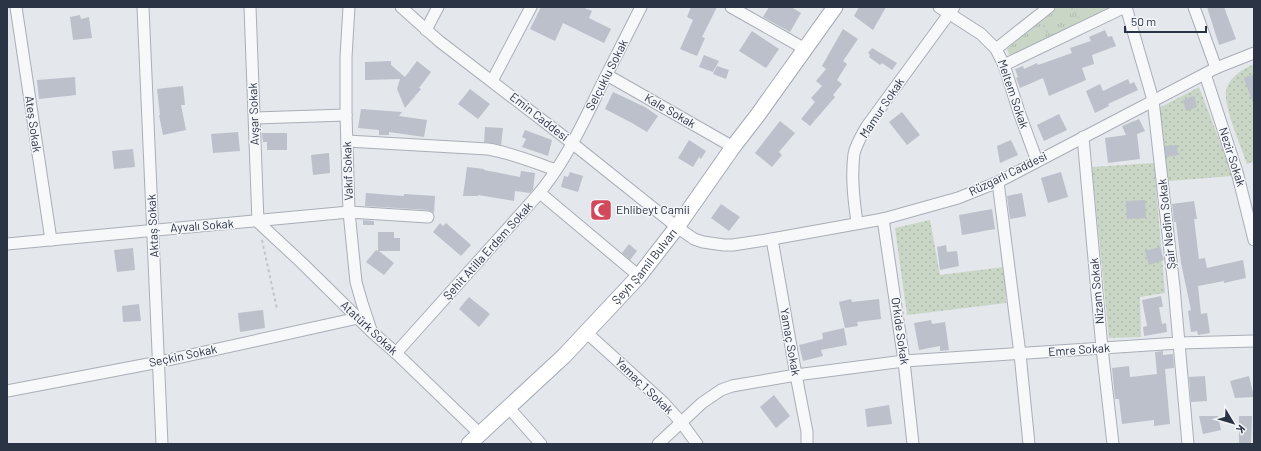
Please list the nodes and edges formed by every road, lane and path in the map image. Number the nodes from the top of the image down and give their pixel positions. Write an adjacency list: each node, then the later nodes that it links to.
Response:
1 (16, 7): 48 (street, Ateş Sokak)
2 (143, 7): 46 (street, Aktaş Sokak)
3 (250, 7): 31 (street, Avşar Sokak)
4 (349, 7): 30 (street, Vakıf Sokak)
5 (401, 7): 19 (street, Emin Caddesi)
6 (438, 7): 19 (street)
7 (531, 7): 28 (street)
8 (641, 7): 27 (street, Selçuklu Sokak)
9 (731, 7): 21 (street)
10 (835, 7): 21 (main road, Şeyh Şamil Bulvarı)
11 (939, 7): 16 (street, Meltem Sokak)
12 (1049, 7): 22 (street)
13 (1071, 7): 17 (path)
14 (1125, 7): 24 (street); 29 (street, Şair Nedim Sokak)
15 (1194, 7): 25 (street)
16 (952, 10): 22 (street, Meltem Sokak); 44 (street, Mamur Sokak)
17 (1079, 18)
18 (1043, 24): 20 (path)
19 (426, 30): 28 (street, Emin Caddesi)
20 (1048, 34)
21 (804, 49): 35 (main road, Şeyh Şamil Bulvarı)
22 (996, 49): 24 (street, Meltem Sokak)
23 (1254, 53): 25 (street, Rüzgarlı Caddesi)
24 (1004, 65): 36 (street, Meltem Sokak)
25 (1216, 68): 26 (street, Rüzgarlı Caddesi)
26 (1205, 74): 29 (street, Rüzgarlı Caddesi); 49 (street, Nezir Sokak)
27 (607, 75): 34 (street, Selçuklu Sokak); 35 (street, Kale Sokak)
28 (492, 81): 34 (street, Emin Caddesi)
29 (1153, 100): 32 (street, Rüzgarlı Caddesi); 57 (street, Şair Nedim Sokak)
30 (346, 115): 31 (street); 33 (street, Vakıf Sokak)
31 (254, 118): 43 (street, Avşar Sokak)
32 (1083, 137): 36 (street, Rüzgarlı Caddesi); 58 (street, Nizam Sokak)
33 (347, 141): 37 (street); 40 (street, Vakıf Sokak)
34 (572, 143): 37 (street, Şehit Atilla Erdem Sokak); 45 (street, Emin Caddesi)
35 (733, 147): 45 (main road, Şeyh Şamil Bulvarı)
36 (1037, 161): 38 (street, Rüzgarlı Caddesi)
37 (556, 170): 39 (street, Şehit Atilla Erdem Sokak)
38 (998, 182): 42 (street, Rüzgarlı Caddesi); 60 (street)
39 (540, 193): 51 (street); 59 (street, Şehit Atilla Erdem Sokak)
40 (349, 212): 41 (street, Ayvalı Sokak); 43 (street, Ayvalı Sokak); 54 (street, Vakıf Sokak)
41 (428, 216)
42 (883, 219): 44 (street, Rüzgarlı Caddesi); 61 (street, Orkide Sokak)
43 (258, 222): 46 (street, Ayvalı Sokak); 52 (path); 53 (street, Atatürk Sokak)
44 (857, 224): 47 (street, Rüzgarlı Caddesi)
45 (677, 227): 47 (street, Rüzgarlı Caddesi); 51 (main road, Şeyh Şamil Bulvarı)
46 (153, 230): 48 (street, Ayvalı Sokak); 62 (street, Aktaş Sokak)
47 (772, 239): 63 (street, Yamaç Sokak)
48 (51, 240): 50 (street, Ayvalı Sokak)
49 (1254, 240)
50 (7, 244)
51 (639, 276): 55 (main road, Şeyh Şamil Bulvarı)
52 (277, 309)
53 (358, 318): 54 (street, Atatürk Sokak); 62 (street, Seçkin Sokak)
54 (372, 332): 59 (street, Atatürk Sokak)
55 (587, 333): 65 (main road, Şeyh Şamil Bulvarı); 66 (street, Yamaç 1 Sokak)
56 (1254, 340): 57 (street, Emre Sokak)
57 (1179, 343): 58 (street, Emre Sokak); 77 (street, Şair Nedim Sokak)
58 (1102, 348): 60 (street, Emre Sokak); 76 (street, Nizam Sokak)
59 (396, 354): 67 (street, Atatürk Sokak)
60 (1020, 354): 61 (street, Emre Sokak); 75 (street)
61 (904, 361): 63 (street, Emre Sokak); 74 (street, Orkide Sokak)
62 (159, 362): 64 (street, Seçkin Sokak); 68 (street, Aktaş Sokak)
63 (796, 375): 66 (street, Emre Sokak); 73 (street, Yamaç Sokak)
64 (7, 391)
65 (508, 408): 67 (main road, Şeyh Şamil Bulvarı); 70 (street)
66 (681, 422): 71 (street, Emre Sokak); 72 (street, Yamaç 1 Sokak)
67 (480, 434): 69 (main road, Şeyh Şamil Bulvarı)
68 (162, 444)
69 (469, 444)
70 (541, 444)
71 (658, 444)
72 (698, 444)
73 (807, 444)
74 (913, 444)
75 (1029, 444)
76 (1113, 444)
77 (1188, 444)

